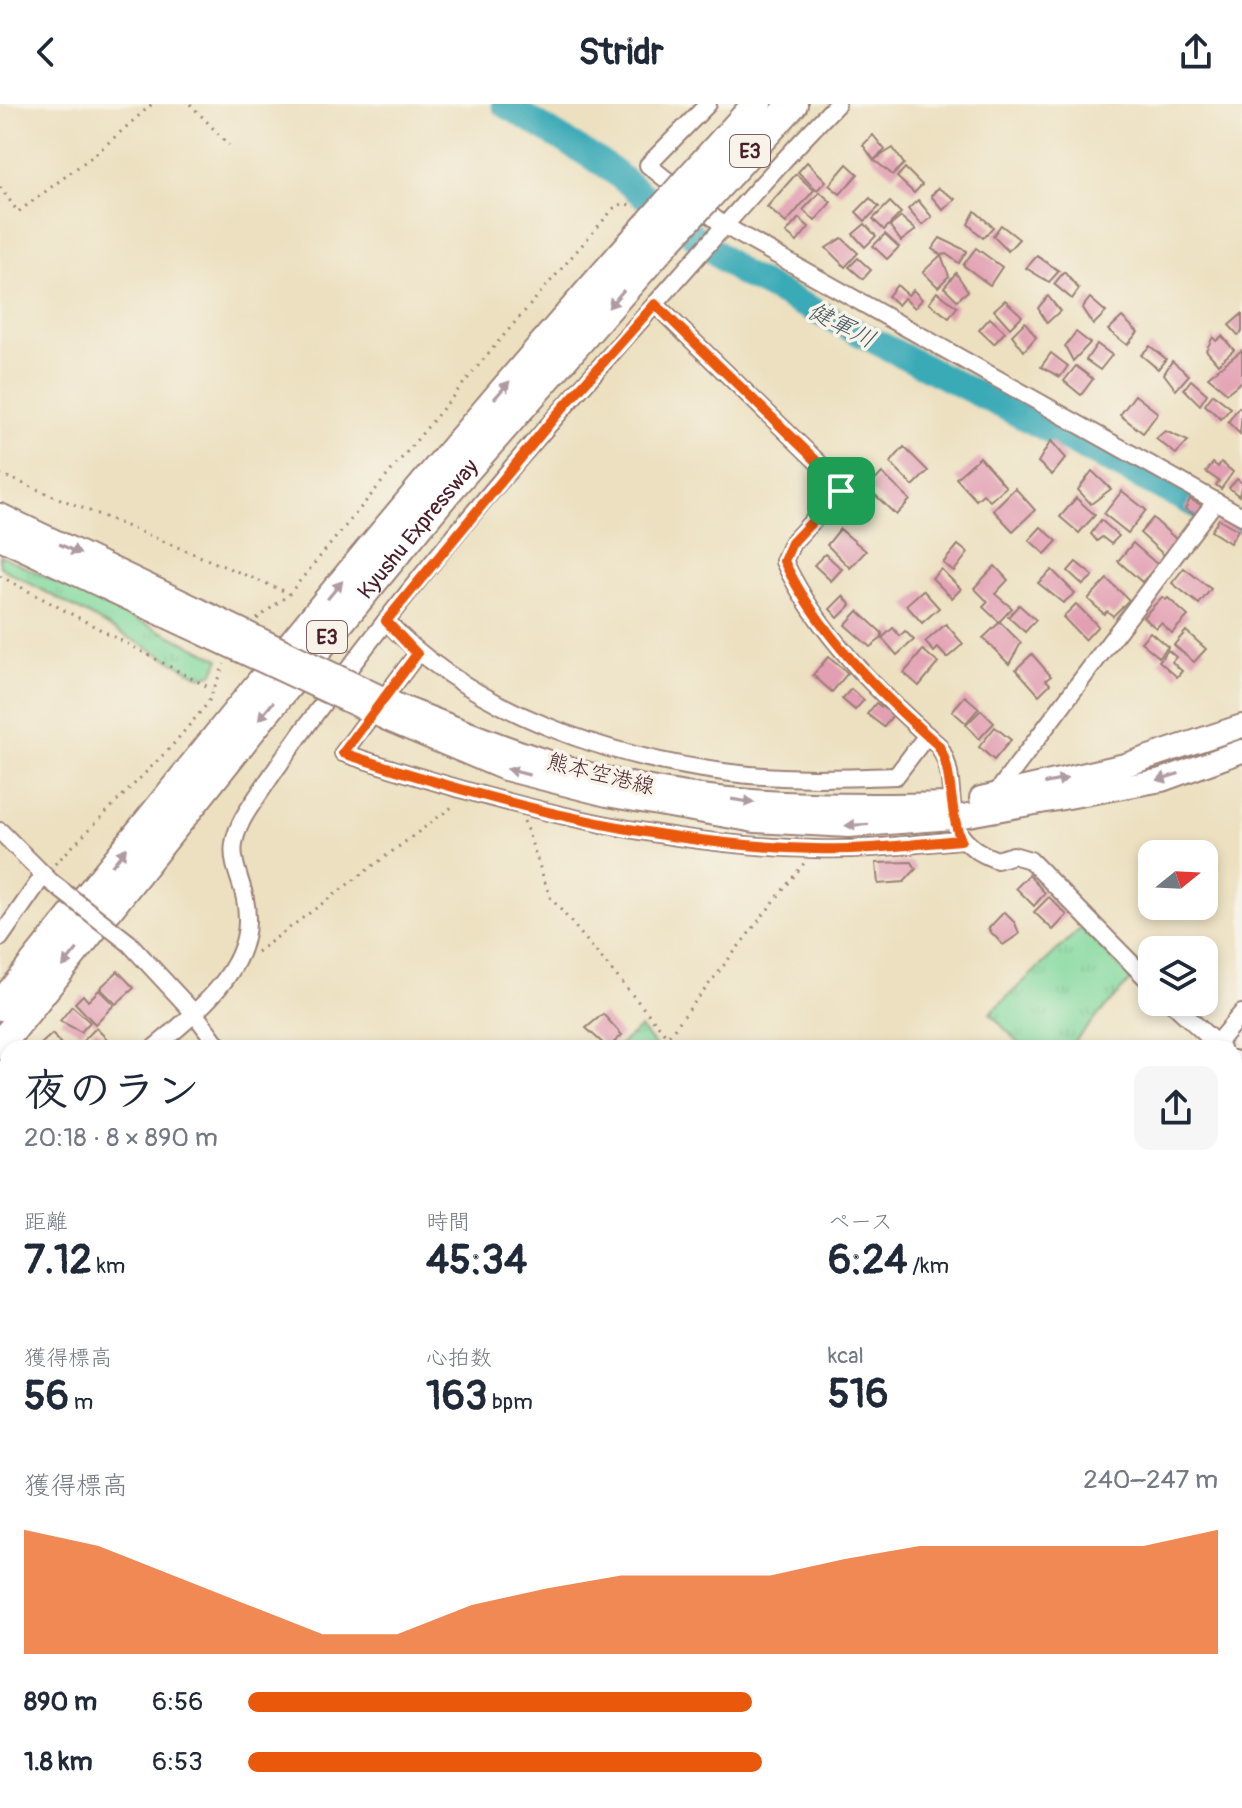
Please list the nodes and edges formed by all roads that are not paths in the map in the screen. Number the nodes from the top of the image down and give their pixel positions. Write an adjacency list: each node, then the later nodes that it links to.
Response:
1 (708, 104): 7 (street)
2 (757, 104): 5 (highway, Kyushu Expressway / E3)
3 (793, 104): 5 (highway, Kyushu Expressway / E3)
4 (837, 104): 7 (street)
5 (697, 190): 6 (highway, Kyushu Expressway / E3, bridge)
6 (651, 225): 26 (highway, Kyushu Expressway / E3, one-way to 6); 30 (highway, Kyushu Expressway / E3, one-way to 30)
7 (723, 225): 8 (street); 9 (street)
8 (655, 304): 14 (street); 17 (street)
9 (1215, 502): 11 (street); 19 (street)
10 (0, 515): 13 (main road, 熊本空港線, one-way to 13)
11 (1242, 516)
12 (0, 538): 13 (main road, 熊本空港線)
13 (193, 618): 20 (main road, 熊本空港線, bridge)
14 (386, 621): 15 (street); 28 (street)
15 (417, 654): 17 (street); 22 (street)
16 (1242, 726): 19 (main road, 熊本空港線, one-way to 16)
17 (927, 735): 20 (street)
18 (1242, 751): 19 (main road, 熊本空港線, one-way to 19)
19 (990, 804): 20 (main road, 熊本空港線)
20 (951, 811): 22 (street)
21 (0, 831): 23 (street)
22 (961, 840): 25 (street)
23 (47, 879): 24 (street); 28 (street, bridge)
24 (0, 938)
25 (1138, 970)
26 (0, 1006)
27 (1242, 1013): 34 (street)
28 (195, 1014): 31 (street); 32 (street)
29 (1186, 1016): 33 (street)
30 (4, 1040)
31 (164, 1040)
32 (214, 1040)
33 (1212, 1040)
34 (1223, 1040)

